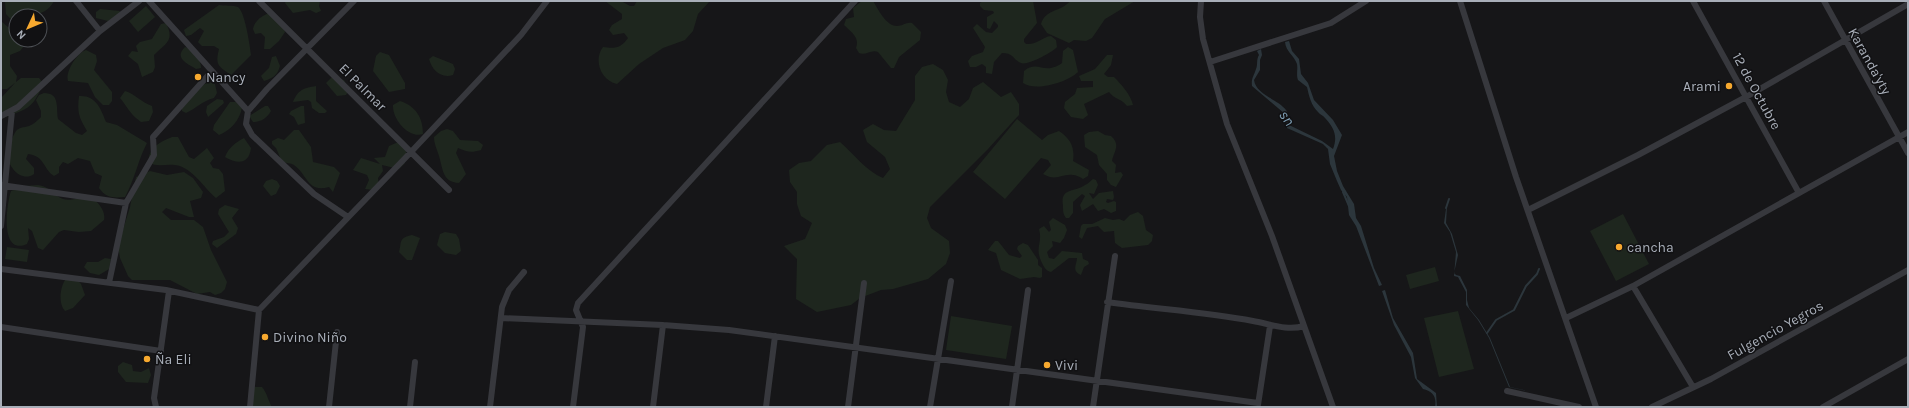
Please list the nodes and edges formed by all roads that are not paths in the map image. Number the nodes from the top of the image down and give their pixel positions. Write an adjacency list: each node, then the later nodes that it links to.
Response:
1 (76, 1): 14 (street)
2 (139, 1): 14 (street)
3 (150, 1): 18 (street)
4 (259, 1): 16 (street, El Palmar)
5 (354, 1): 16 (street)
6 (547, 1): 25 (street)
7 (855, 1): 48 (street)
8 (1201, 1): 17 (street)
9 (1366, 1): 17 (street)
10 (1460, 1): 31 (street)
11 (1693, 1): 19 (street, 12 de Octubre)
12 (1824, 1): 15 (street, Karanda'yty)
13 (1908, 4): 15 (street)
14 (100, 31): 20 (street)
15 (1845, 40): 19 (street); 24 (street, Karanda'yty)
16 (307, 49): 21 (street); 25 (street, El Palmar)
17 (1210, 62): 51 (street)
18 (212, 71): 21 (street); 30 (street)
19 (1746, 97): 29 (street, 12 de Octubre); 31 (street)
20 (12, 111): 22 (street); 27 (street)
21 (248, 111): 32 (street)
22 (1, 116)
23 (1908, 132): 24 (street)
24 (1899, 137): 26 (street, Karanda'yty); 29 (street)
25 (411, 152): 28 (street, El Palmar); 32 (street)
26 (1908, 153)
27 (3, 186): 30 (street); 33 (street)
28 (449, 190)
29 (1800, 193): 41 (street)
30 (126, 203): 39 (street)
31 (1528, 210): 47 (street)
32 (348, 217): 45 (street)
33 (1, 226)
34 (1116, 256): 44 (street)
35 (1, 269): 39 (street)
36 (1908, 270): 62 (street, Fulgencio Yegros)
37 (524, 272): 46 (street)
38 (951, 281): 57 (street)
39 (109, 282): 42 (street)
40 (864, 283): 55 (street)
41 (1633, 286): 47 (street); 62 (street)
42 (169, 290): 45 (street); 56 (street)
43 (1028, 290): 60 (street)
44 (1107, 302): 50 (street); 61 (street)
45 (259, 309): 66 (street)
46 (501, 318): 48 (street); 69 (street)
47 (1566, 318): 79 (street)
48 (581, 321): 49 (street); 70 (street)
49 (662, 324): 54 (street); 71 (street)
50 (1270, 326): 51 (street); 64 (street)
51 (1304, 326): 77 (street)
52 (1, 327): 56 (street)
53 (337, 332): 67 (street)
54 (775, 336): 55 (street); 72 (street)
55 (856, 348): 57 (street); 73 (street)
56 (160, 351): 65 (street)
57 (937, 359): 60 (street); 74 (street)
58 (1908, 359): 81 (street)
59 (415, 362): 68 (street)
60 (1018, 370): 61 (street); 75 (street)
61 (1096, 381): 64 (street); 76 (street)
62 (1693, 387): 80 (street, Fulgencio Yegros)
63 (1507, 391): 78 (street)
64 (1258, 405)
65 (156, 407)
66 (250, 407)
67 (329, 407)
68 (410, 407)
69 (490, 407)
70 (573, 407)
71 (653, 407)
72 (766, 407)
73 (848, 407)
74 (930, 407)
75 (1012, 407)
76 (1092, 407)
77 (1333, 407)
78 (1579, 407)
79 (1596, 407)
80 (1652, 407)
81 (1823, 407)

